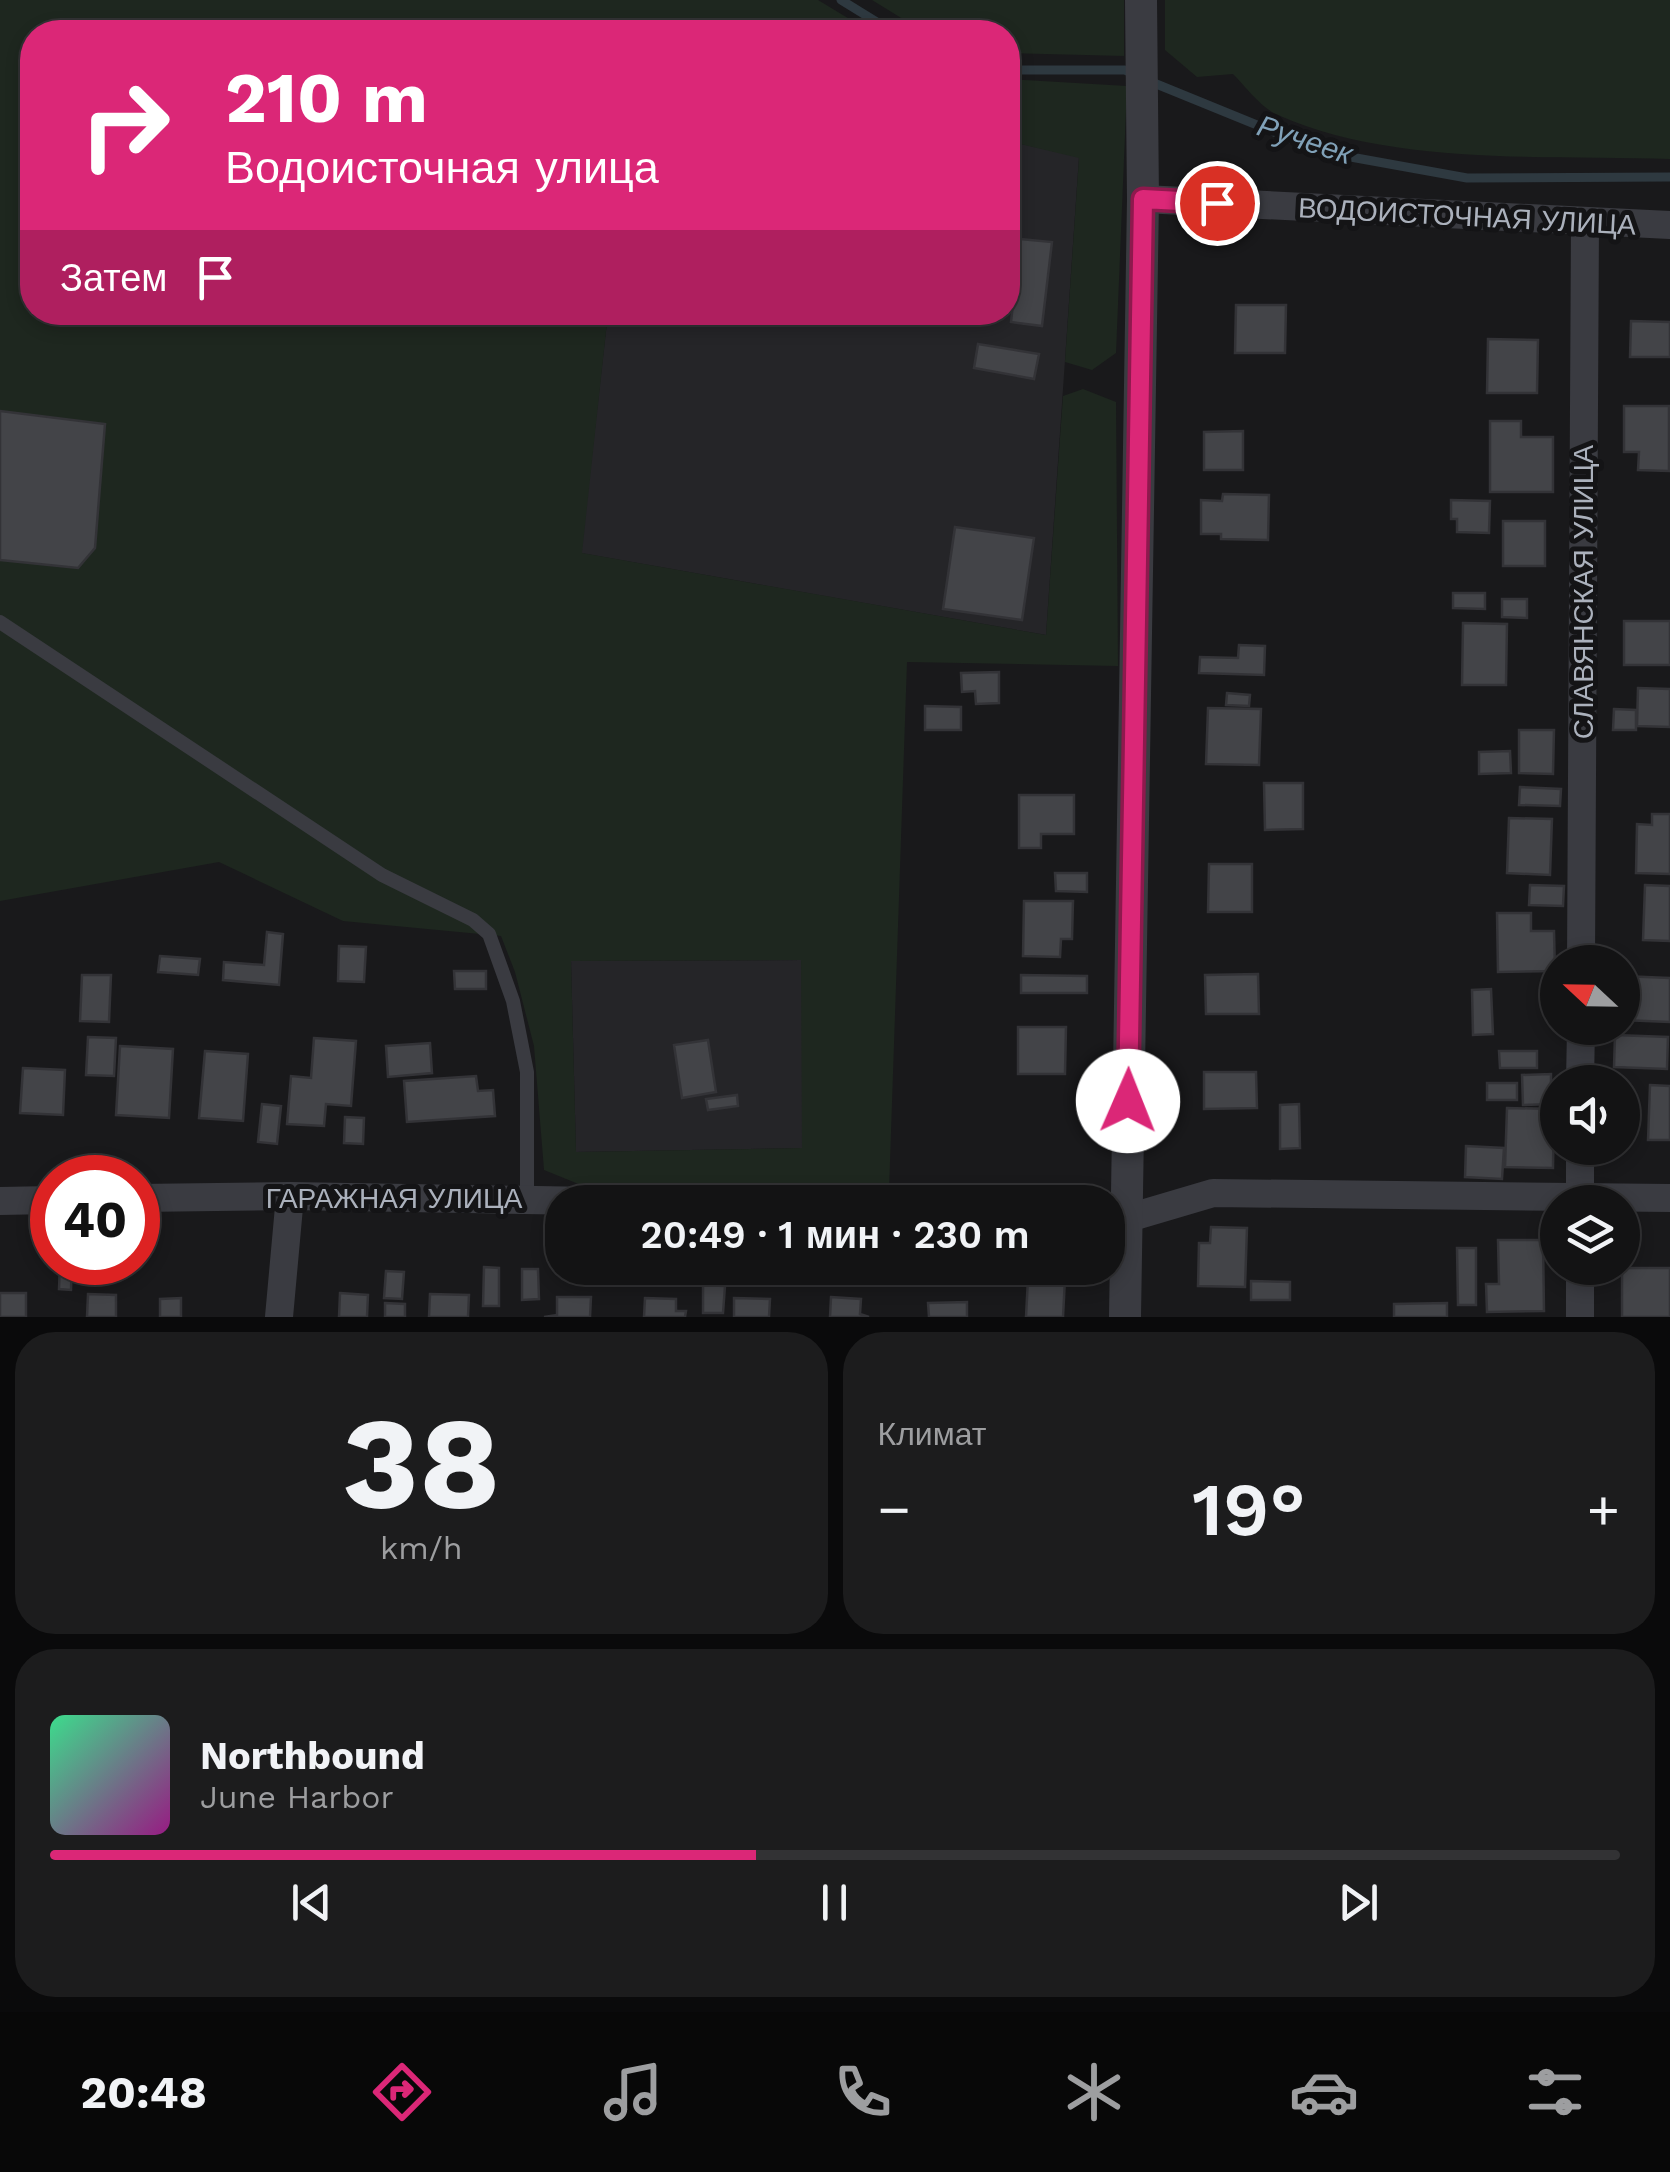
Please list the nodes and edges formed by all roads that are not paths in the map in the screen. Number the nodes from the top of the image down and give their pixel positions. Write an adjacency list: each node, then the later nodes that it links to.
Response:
1 (1142, 0): 2 (street)
2 (1143, 199): 3 (street, ВОДОИСТОЧНАЯ УЛИЦА); 7 (street)
3 (1585, 222): 4 (street, ВОДОИСТОЧНАЯ УЛИЦА); 6 (street, СЛАВЯНСКАЯ УЛИЦА)
4 (1670, 226)
5 (0, 622): 10 (lane)
6 (1581, 945)
7 (1117, 1185)
8 (290, 1196): 9 (street, ГАРАЖНАЯ УЛИЦА); 10 (street, ГАРАЖНАЯ УЛИЦА); 20 (street)
9 (160, 1198)
10 (528, 1198): 12 (street, ГАРАЖНАЯ УЛИЦА)
11 (1670, 1198): 14 (street)
12 (545, 1199)
13 (1540, 1199): 17 (street)
14 (1640, 1199)
15 (30, 1200): 16 (street)
16 (0, 1201)
17 (1125, 1216)
18 (1122, 1285): 21 (street)
19 (1580, 1285): 22 (street)
20 (280, 1317)
21 (1125, 1317)
22 (1580, 1317)

